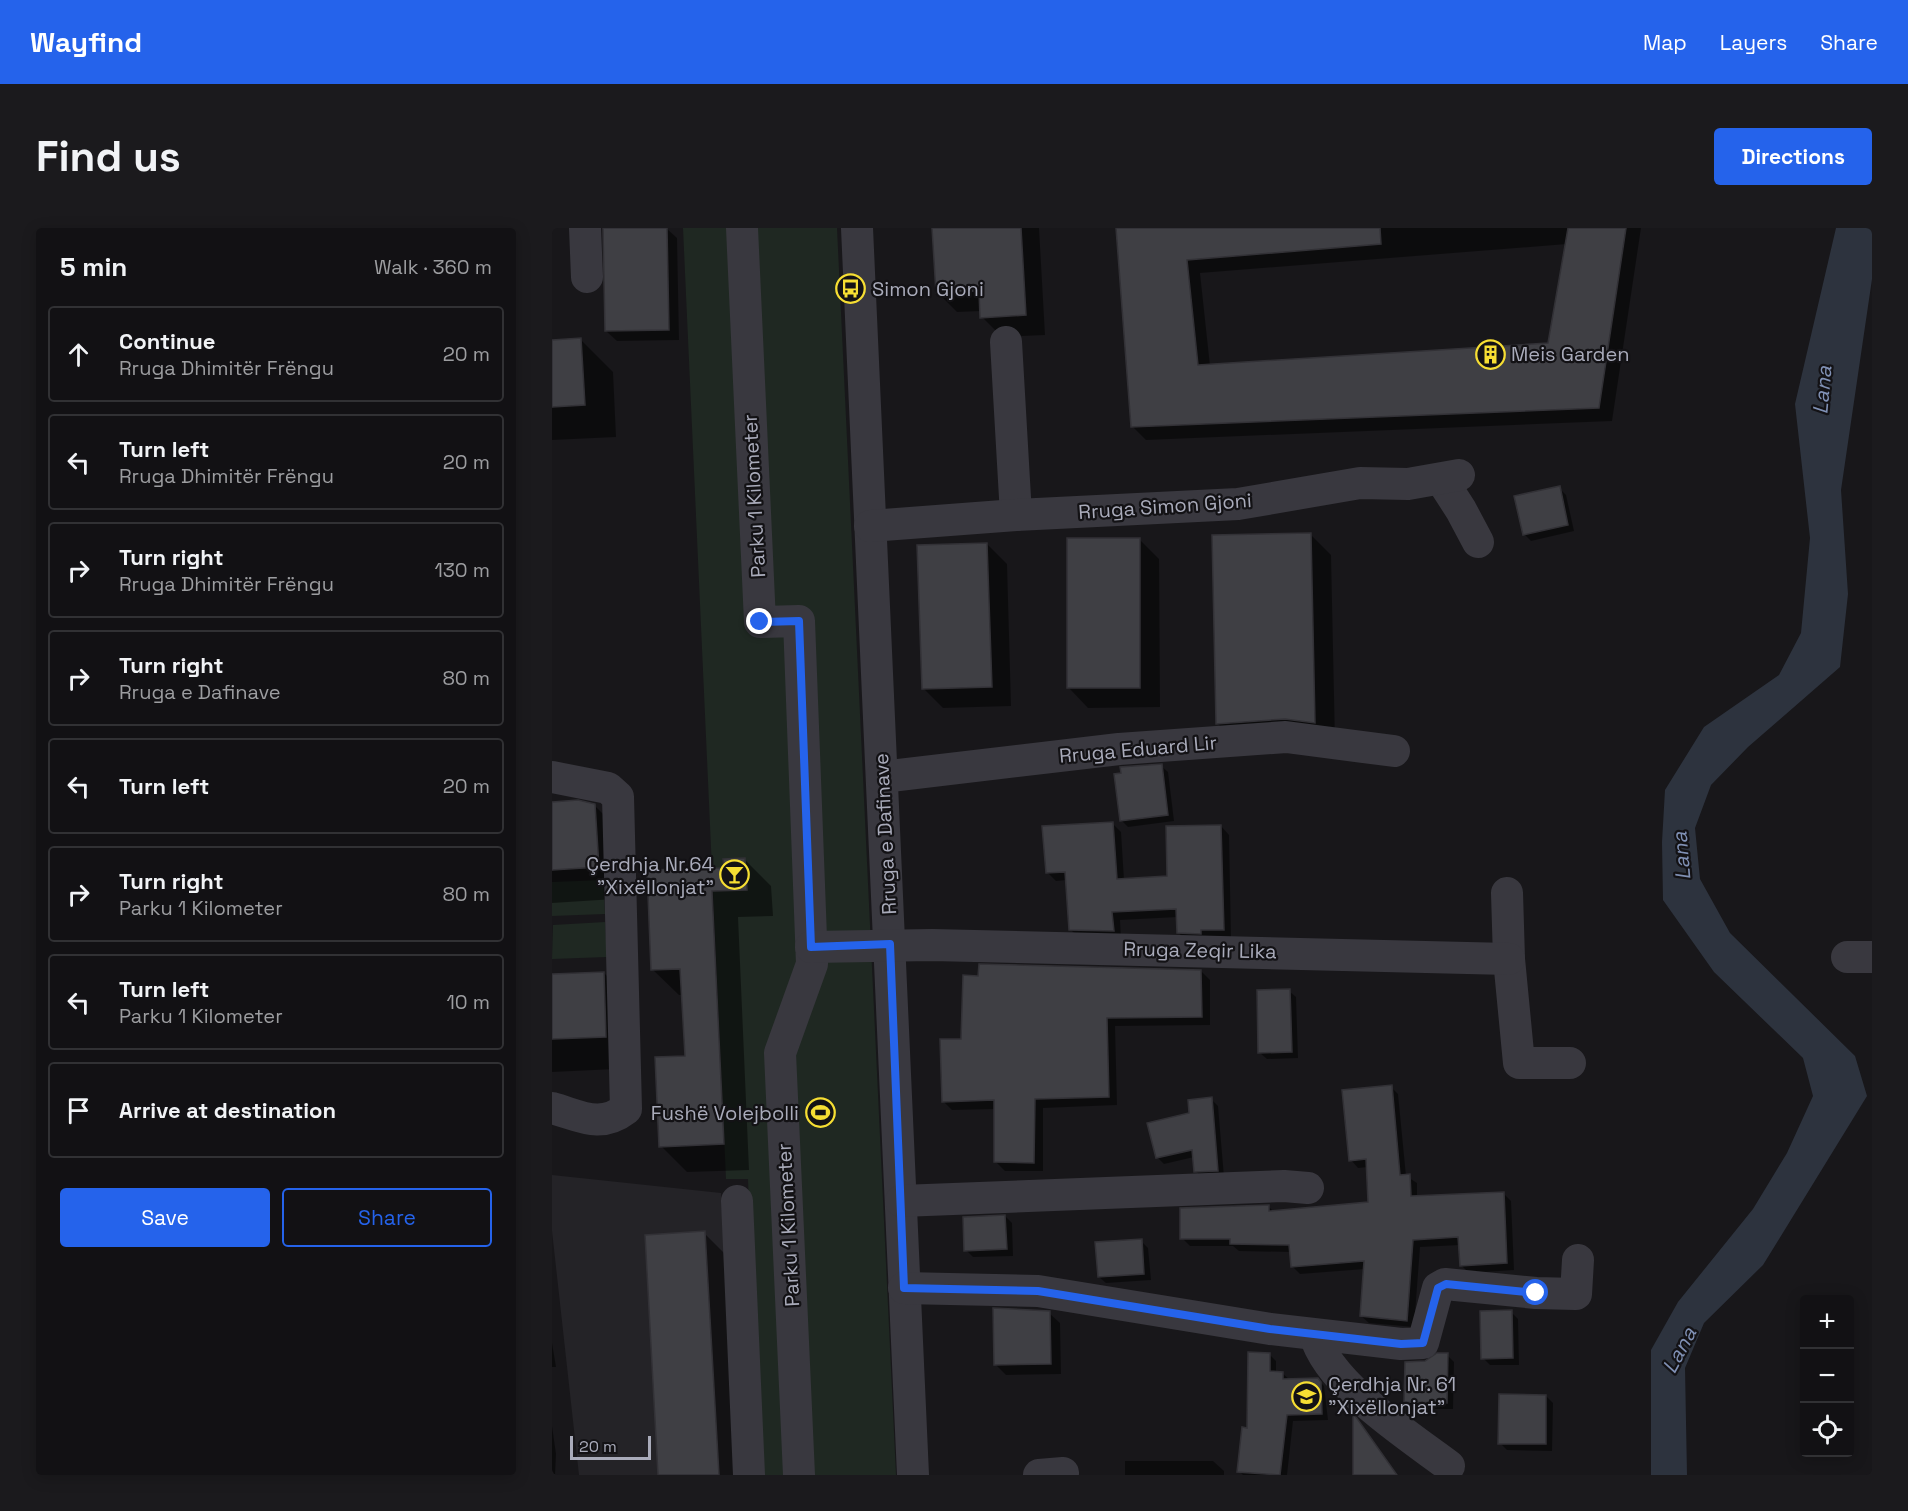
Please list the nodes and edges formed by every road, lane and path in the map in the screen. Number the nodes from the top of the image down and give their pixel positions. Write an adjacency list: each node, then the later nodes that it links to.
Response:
1 (585, 228): 4 (street)
2 (742, 228): 14 (street, Parku 1 Kilometer)
3 (857, 228): 7 (street, Rruga e Dafinave)
4 (587, 277)
5 (1006, 342): 6 (street)
6 (1016, 514): 7 (street, Rruga Simon Gjoni); 8 (street, Rruga Simon Gjoni)
7 (870, 526): 11 (street, Rruga e Dafinave)
8 (1478, 542)
9 (1394, 751): 11 (street, Rruga Eduard Lir)
10 (552, 777): 17 (street)
11 (882, 777): 13 (street, Rruga e Dafinave)
12 (1507, 892): 15 (street)
13 (890, 944): 14 (street, Rruga Zeqir Lika); 15 (street, Rruga Zeqir Lika); 19 (street, Rruga e Dafinave)
14 (811, 947): 26 (street, Parku 1 Kilometer)
15 (1509, 959): 16 (street)
16 (1570, 1063)
17 (552, 1108)
18 (1308, 1188): 19 (street)
19 (901, 1201): 22 (street, Rruga e Dafinave)
20 (736, 1202): 25 (street)
21 (1578, 1260): 23 (street)
22 (904, 1288): 23 (street); 27 (street, Rruga e Dafinave)
23 (1315, 1335): 24 (street)
24 (1449, 1466)
25 (749, 1475)
26 (799, 1475)
27 (913, 1475)

